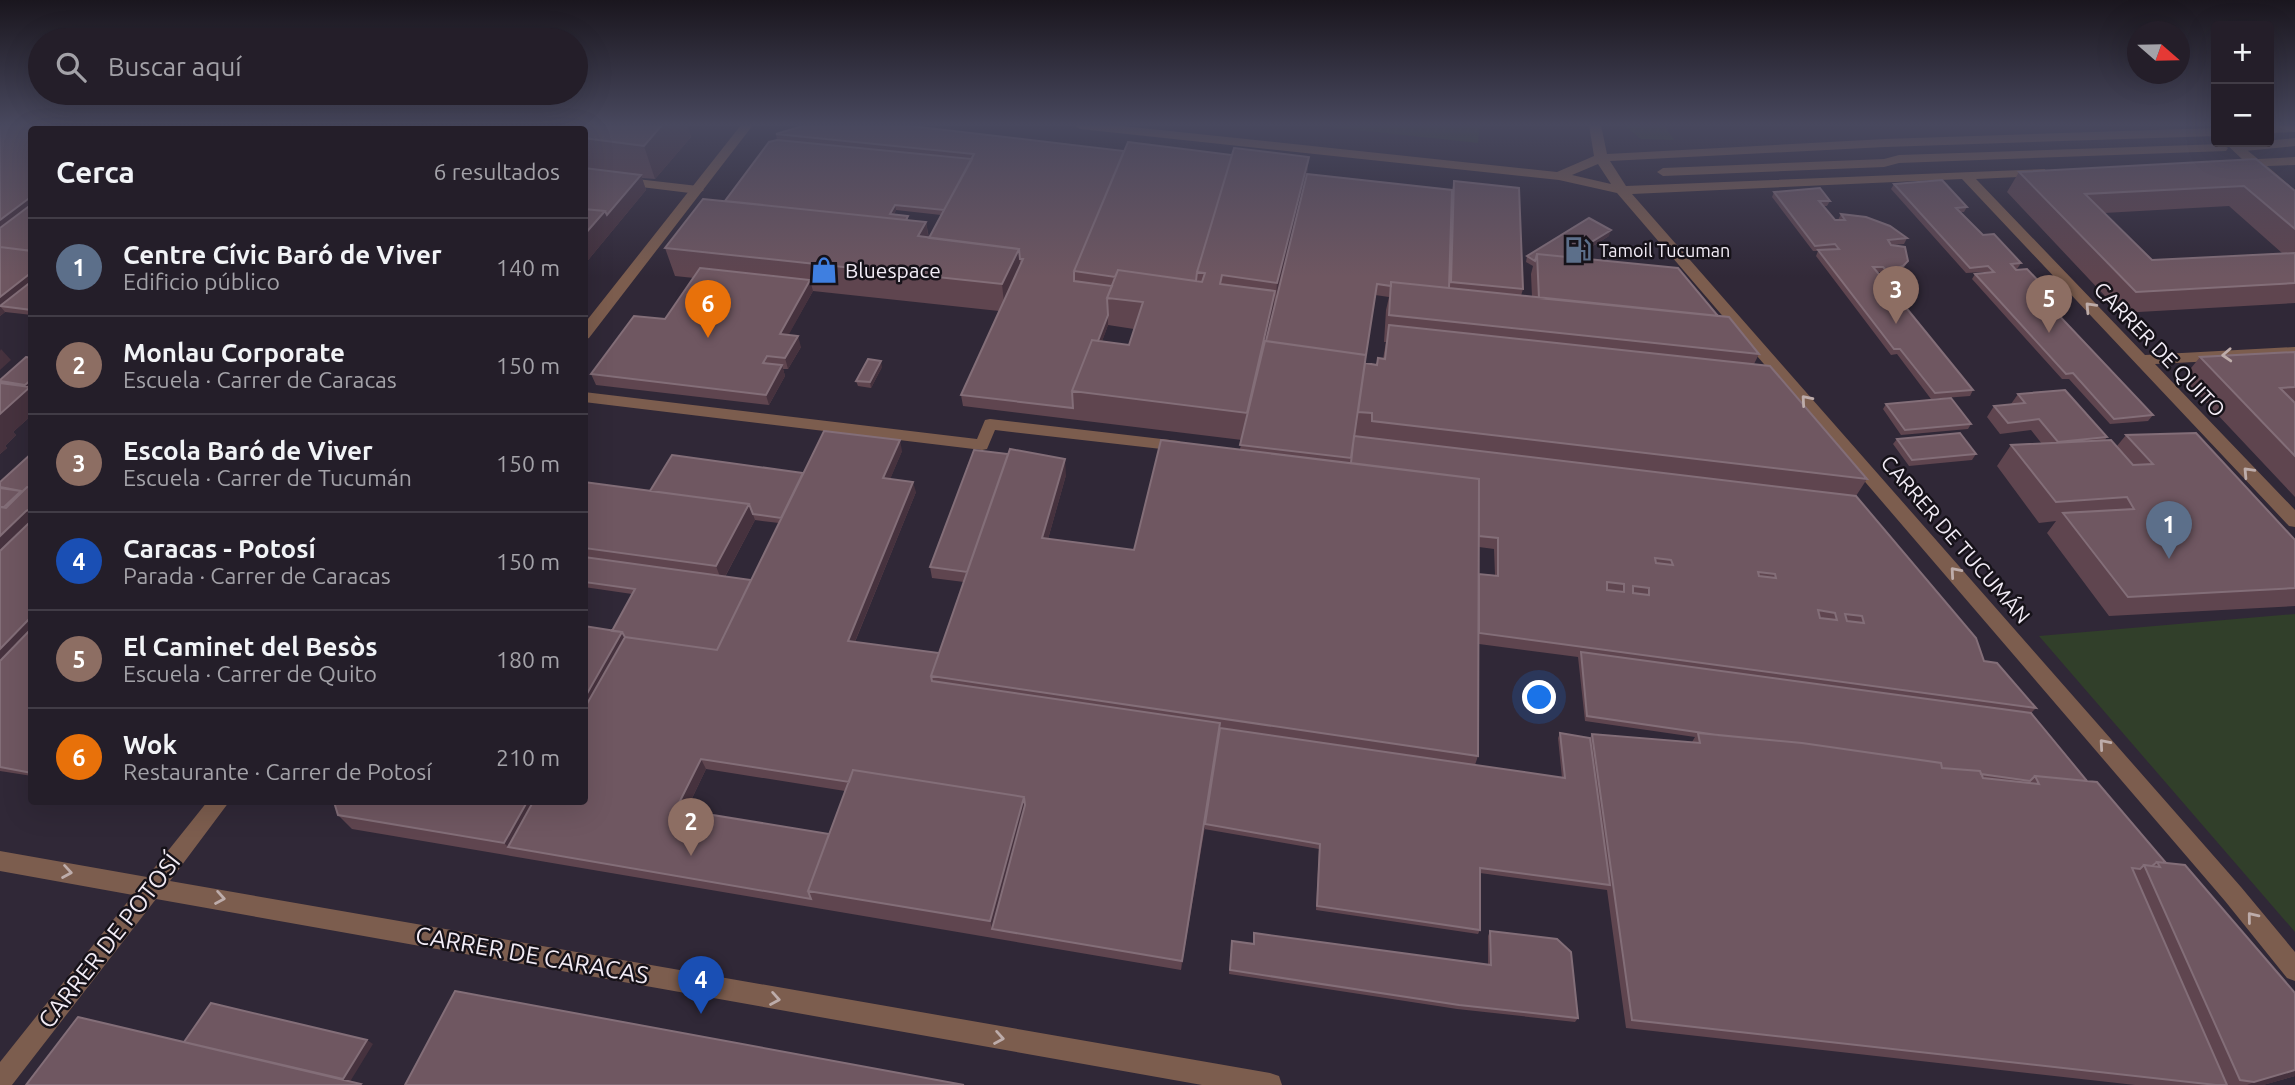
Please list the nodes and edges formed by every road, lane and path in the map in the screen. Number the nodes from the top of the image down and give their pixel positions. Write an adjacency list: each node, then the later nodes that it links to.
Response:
1 (1965, 175): 14 (street, CARRER DE QUITO, one-way to 1)
2 (588, 176): 9 (lane)
3 (709, 176): 9 (street)
4 (1556, 176): 5 (street)
5 (1559, 176): 10 (street)
6 (1613, 176): 10 (street, CARRER DE TUCUMÁN)
7 (1951, 176): 10 (street)
8 (2270, 176): 11 (street)
9 (698, 190): 12 (street)
10 (1622, 190): 21 (street, CARRER DE TUCUMÁN, one-way to 10)
11 (2295, 197)
12 (588, 330)
13 (2295, 352): 14 (street, one-way to 14)
14 (2142, 360): 17 (street, CARRER DE QUITO, one-way to 14)
15 (588, 397): 16 (lane)
16 (1189, 448)
17 (2295, 521)
18 (217, 805): 20 (street, CARRER DE POTOSÍ)
19 (0, 861): 20 (street, CARRER DE CARACAS, one-way to 20)
20 (153, 886): 22 (street, CARRER DE POTOSÍ); 23 (street, CARRER DE CARACAS, one-way to 23)
21 (2295, 970)
22 (0, 1081)
23 (1270, 1085)

